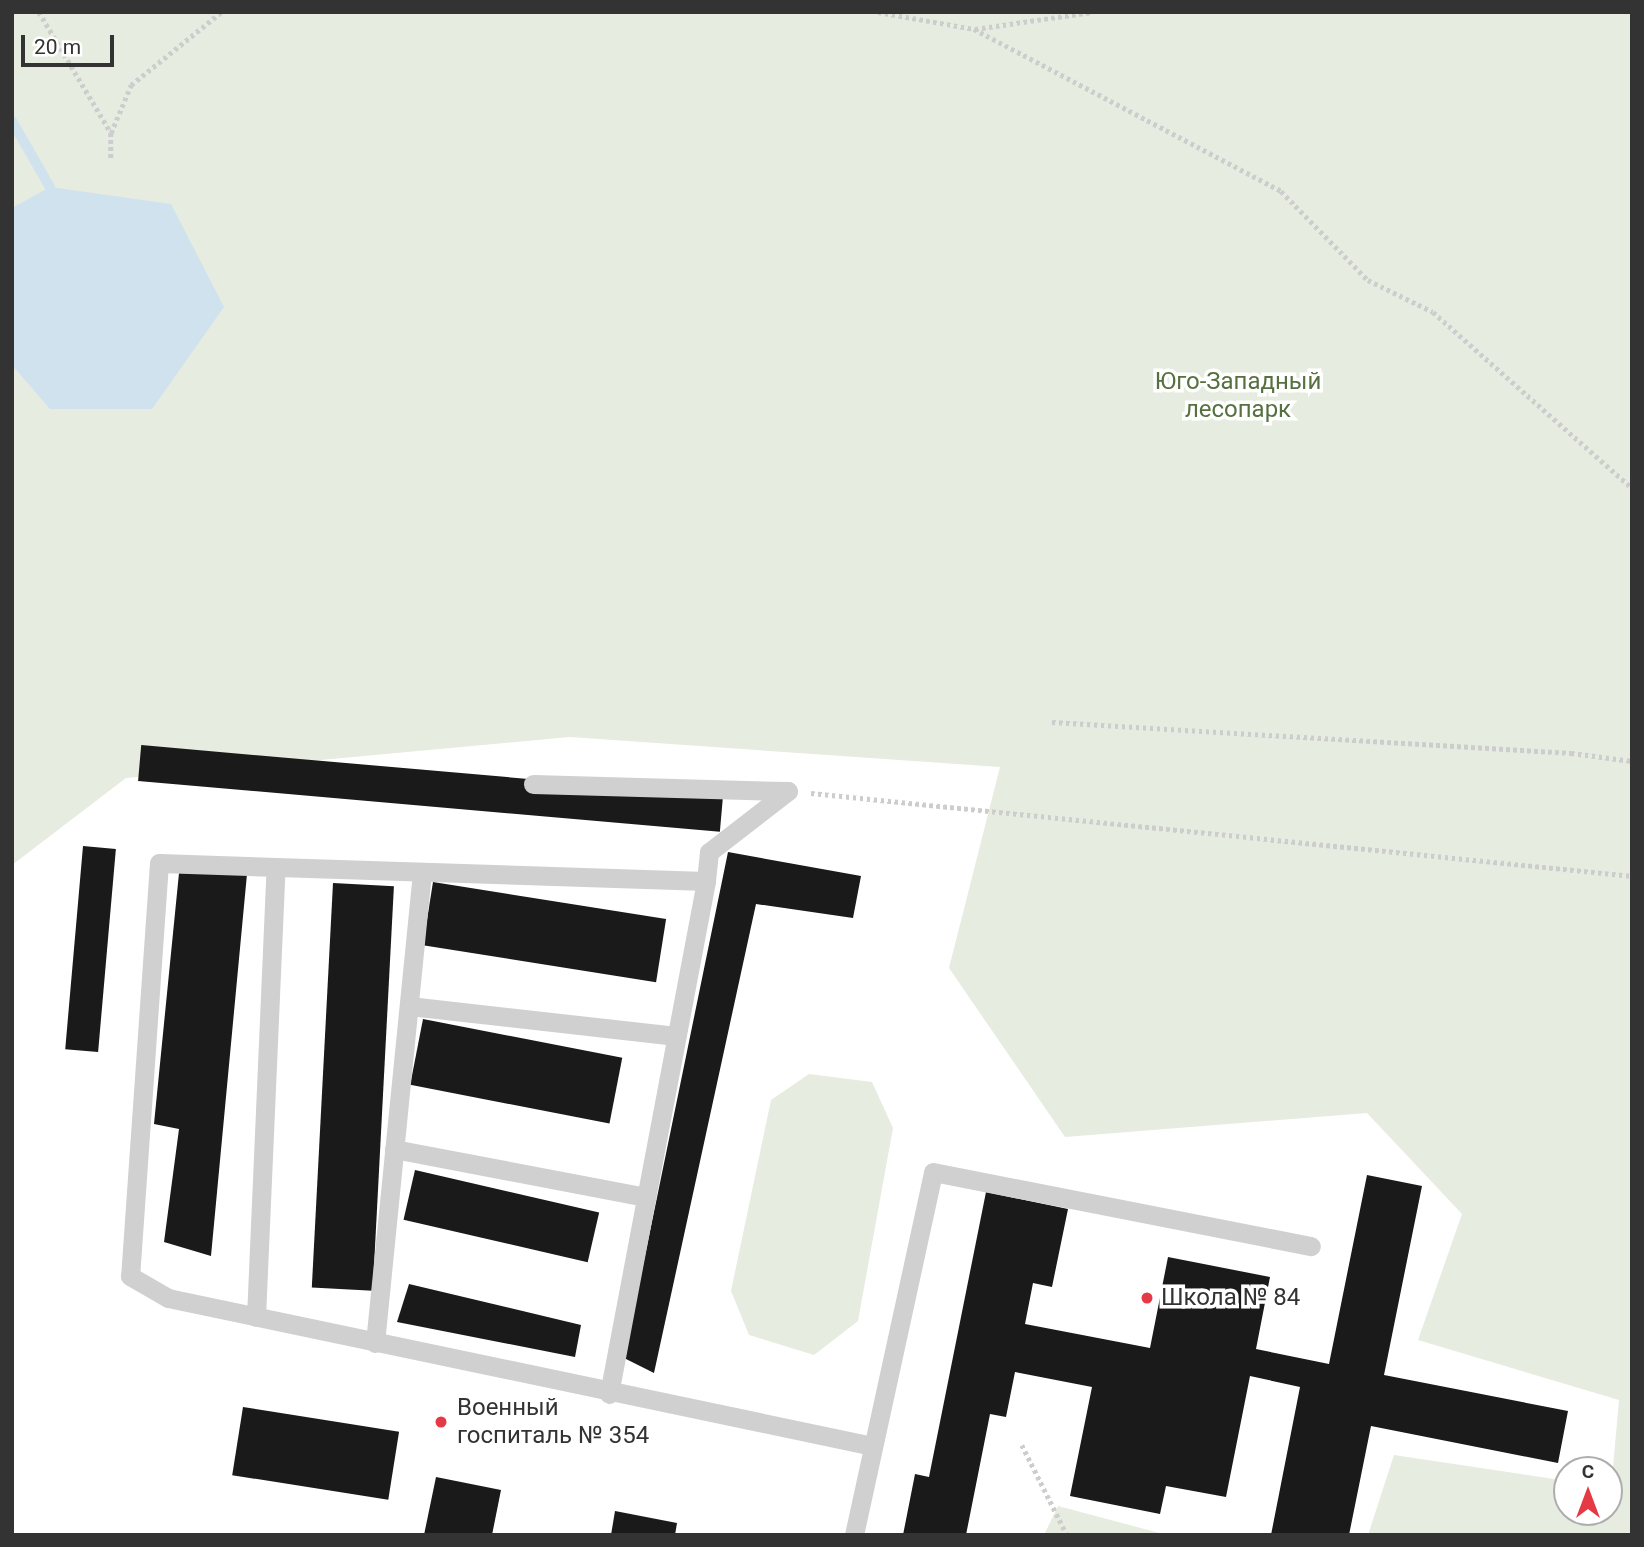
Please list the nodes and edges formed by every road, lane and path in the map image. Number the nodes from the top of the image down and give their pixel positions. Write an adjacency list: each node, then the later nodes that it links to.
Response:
1 (39, 12): 8 (path)
2 (221, 12): 8 (path)
3 (878, 12): 7 (path)
4 (1092, 12): 7 (path)
5 (1538, 12): 6 (path)
6 (1572, 12)
7 (974, 29): 10 (path)
8 (111, 133): 9 (path)
9 (111, 159)
10 (1632, 488)
11 (1052, 722): 12 (path)
12 (1632, 761)
13 (533, 784): 14 (lane)
14 (788, 790): 17 (path); 18 (lane)
15 (276, 867): 16 (lane); 24 (lane); 24 (lane)
16 (422, 872): 18 (lane); 19 (lane)
17 (1632, 876)
18 (706, 881): 20 (lane)
19 (409, 1006): 20 (lane); 21 (lane)
20 (676, 1036): 22 (lane)
21 (394, 1149): 22 (lane); 25 (lane)
22 (646, 1197): 26 (lane)
23 (1311, 1245): 28 (lane)
24 (256, 1317): 25 (lane)
25 (375, 1343): 26 (lane)
26 (609, 1394): 28 (lane)
27 (1022, 1445): 30 (path)
28 (873, 1446): 29 (lane)
29 (853, 1535)
30 (1067, 1535)

